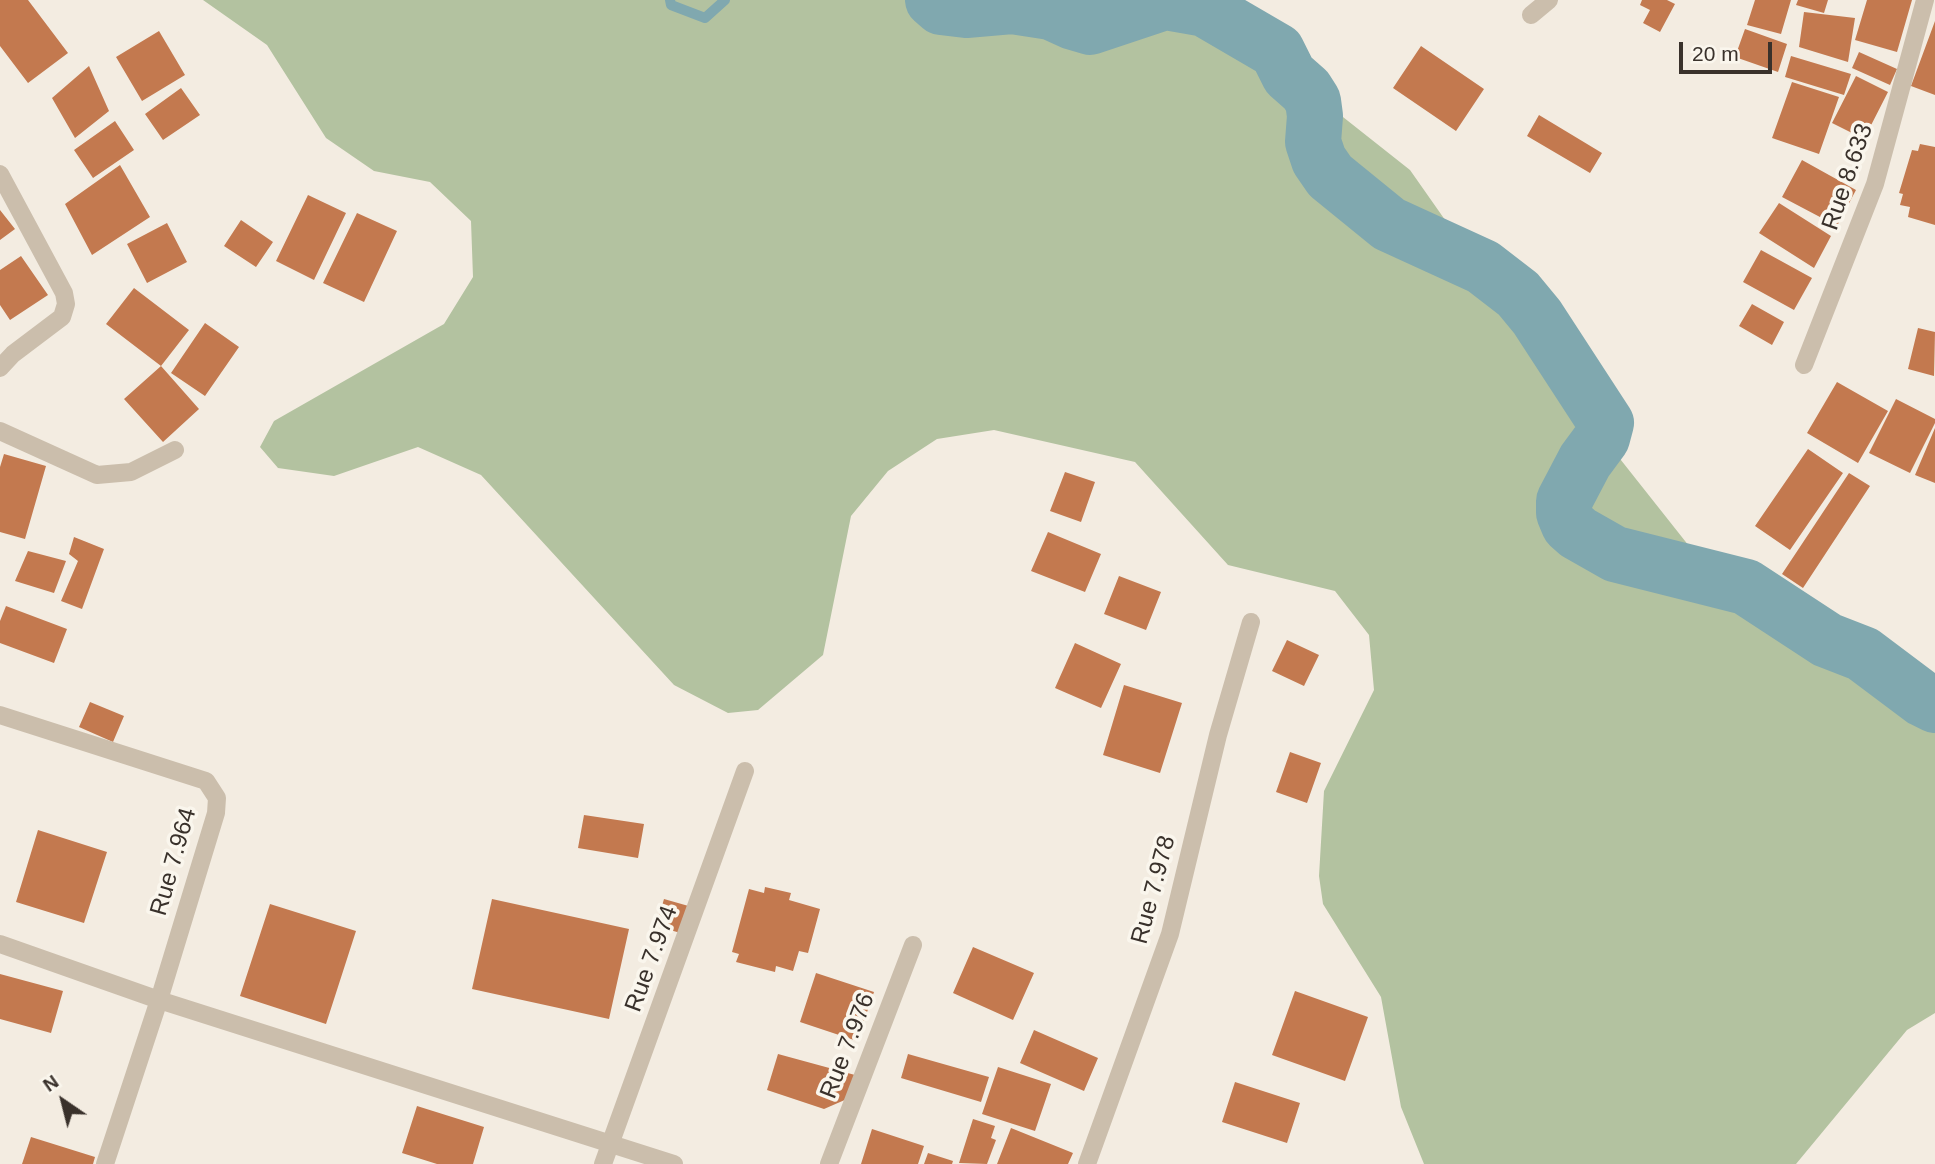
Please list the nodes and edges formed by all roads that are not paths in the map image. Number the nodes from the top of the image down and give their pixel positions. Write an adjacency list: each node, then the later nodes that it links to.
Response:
1 (1549, 0): 3 (street)
2 (1925, 0): 5 (street, Rue 8.633)
3 (1531, 15)
4 (0, 174): 6 (street)
5 (1804, 365)
6 (0, 368)
7 (0, 431): 8 (street)
8 (175, 450)
9 (1251, 622): 20 (street, Rue 7.978)
10 (0, 715): 14 (street, Rue 7.964)
11 (745, 771): 15 (street, Rue 7.974)
12 (0, 943): 14 (street)
13 (913, 945): 19 (street, Rue 7.976)
14 (159, 1000): 15 (street); 16 (street, Rue 7.964)
15 (610, 1144): 17 (street, Rue 7.974); 18 (street)
16 (105, 1164)
17 (603, 1164)
18 (674, 1164)
19 (829, 1164)
20 (1087, 1164)

